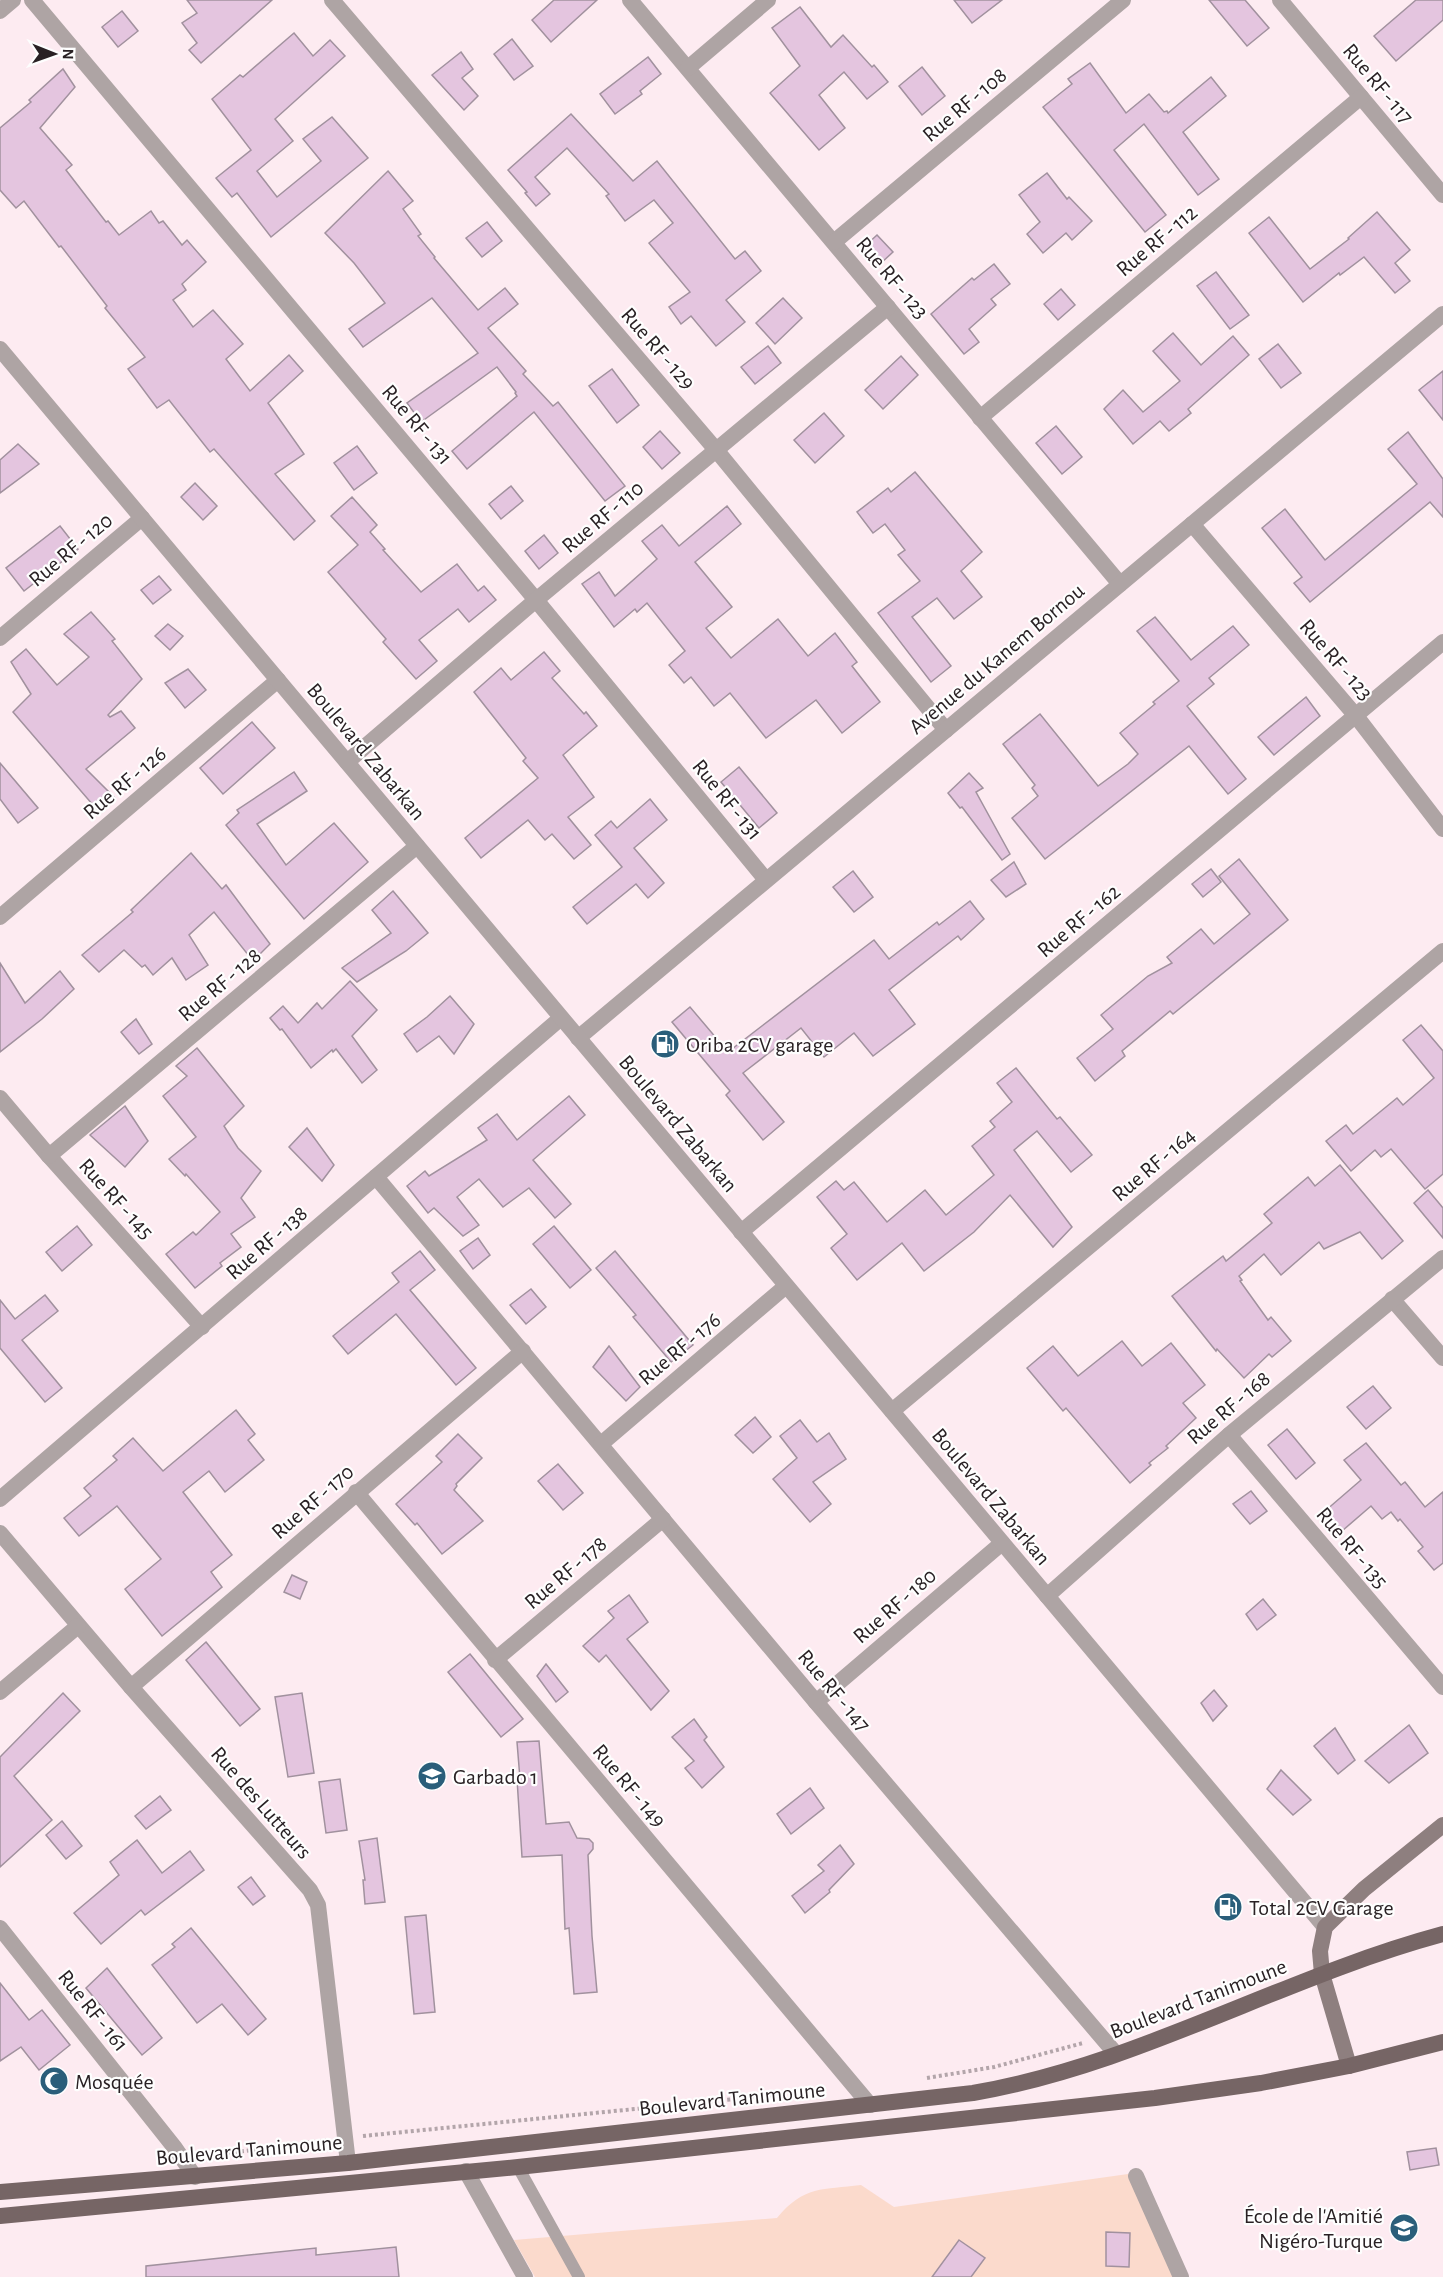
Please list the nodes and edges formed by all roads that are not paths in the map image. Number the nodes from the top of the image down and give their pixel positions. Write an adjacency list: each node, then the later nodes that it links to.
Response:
1 (13, 0): 8 (street)
2 (32, 0): 21 (street, Rue RF - 131)
3 (332, 0): 17 (street, Rue RF - 129)
4 (630, 0): 9 (street, Rue RF - 123)
5 (768, 0): 9 (street)
6 (1123, 0): 12 (street, Rue RF - 108)
7 (1280, 0): 10 (street, Rue RF - 117)
8 (0, 11)
9 (688, 68): 12 (street, Rue RF - 123)
10 (1360, 97): 11 (street, Rue RF - 117); 16 (street, Rue RF - 112)
11 (1443, 195)
12 (834, 243): 13 (street, Rue RF - 123)
13 (888, 307): 16 (street, Rue RF - 123); 17 (street, Rue RF - 110)
14 (1443, 314): 19 (street, Avenue du Kanem Bornou)
15 (0, 349): 18 (street, Boulevard Zabarkan)
16 (980, 418): 20 (street, Rue RF - 123)
17 (717, 451): 21 (street, Rue RF - 110); 26 (street, Rue RF - 129)
18 (142, 518): 22 (street, Rue RF - 120); 24 (street, Boulevard Zabarkan)
19 (1192, 524): 20 (street, Avenue du Kanem Bornou); 25 (street, Rue RF - 123)
20 (1120, 584): 26 (street, Avenue du Kanem Bornou)
21 (536, 600): 27 (street, Rue RF - 110); 30 (street, Rue RF - 131)
22 (0, 638)
23 (1443, 642): 25 (street, Rue RF - 162)
24 (278, 680): 27 (street, Boulevard Zabarkan); 31 (street, Rue RF - 126)
25 (1356, 716): 28 (street, Rue RF - 123); 38 (street, Rue RF - 162)
26 (946, 730): 30 (street, Avenue du Kanem Bornou)
27 (347, 762): 29 (street, Boulevard Zabarkan)
28 (1443, 829)
29 (417, 846): 33 (street, Boulevard Zabarkan); 36 (street, Rue RF - 128)
30 (766, 880): 34 (street, Avenue du Kanem Bornou)
31 (0, 917)
32 (1443, 951): 45 (street, Rue RF - 164)
33 (561, 1018): 34 (street, Boulevard Zabarkan); 37 (street, Rue RF - 138)
34 (578, 1038): 38 (street, Boulevard Zabarkan)
35 (0, 1098): 36 (street, Rue RF - 145)
36 (49, 1156): 42 (street, Rue RF - 145)
37 (376, 1177): 42 (street, Rue RF - 138); 43 (street, Rue RF - 147)
38 (741, 1232): 40 (street, Boulevard Zabarkan)
39 (1443, 1258): 41 (street, Rue RF - 168)
40 (786, 1286): 45 (street, Boulevard Zabarkan); 47 (street, Rue RF - 176)
41 (1392, 1299): 44 (street); 46 (street, Rue RF - 168)
42 (202, 1328): 49 (street, Rue RF - 138)
43 (524, 1351): 47 (street, Rue RF - 147); 48 (street, Rue RF - 170)
44 (1443, 1358)
45 (892, 1411): 52 (street, Boulevard Zabarkan)
46 (1229, 1435): 53 (street, Rue RF - 168); 57 (street, Rue RF - 135)
47 (601, 1444): 50 (street, Rue RF - 147)
48 (356, 1492): 55 (street, Rue RF - 149); 56 (street, Rue RF - 170)
49 (0, 1499)
50 (663, 1519): 55 (street, Rue RF - 178); 59 (street, Rue RF - 147)
51 (0, 1533): 54 (street, Rue des Lutteurs)
52 (1002, 1543): 53 (street, Boulevard Zabarkan); 59 (street, Rue RF - 180)
53 (1047, 1596): 61 (street, Boulevard Zabarkan)
54 (78, 1626): 56 (street, Rue des Lutteurs); 58 (street)
55 (495, 1660): 68 (street, Rue RF - 149)
56 (131, 1687): 69 (street, Rue des Lutteurs)
57 (1443, 1687)
58 (0, 1692)
59 (816, 1702): 66 (street, Rue RF - 147)
60 (1443, 1825): 61 (main road)
61 (1324, 1927): 64 (main road)
62 (0, 1928): 73 (street, Rue RF - 161)
63 (1443, 1934): 64 (main road, Boulevard Tanimoune)
64 (1322, 1974): 66 (main road, Boulevard Tanimoune); 67 (main road)
65 (1443, 2042): 67 (main road, Boulevard Tanimoune)
66 (1116, 2054): 68 (main road, Boulevard Tanimoune)
67 (1349, 2066): 70 (main road, Boulevard Tanimoune)
68 (870, 2105): 69 (main road, Boulevard Tanimoune)
69 (348, 2163): 73 (main road, Boulevard Tanimoune)
70 (518, 2167): 71 (main road, Boulevard Tanimoune); 77 (lane)
71 (466, 2171): 75 (main road, Boulevard Tanimoune); 76 (street)
72 (1136, 2176): 78 (street)
73 (195, 2177): 74 (main road, Boulevard Tanimoune)
74 (0, 2192)
75 (0, 2216)
76 (525, 2277)
77 (579, 2277)
78 (1181, 2277)

